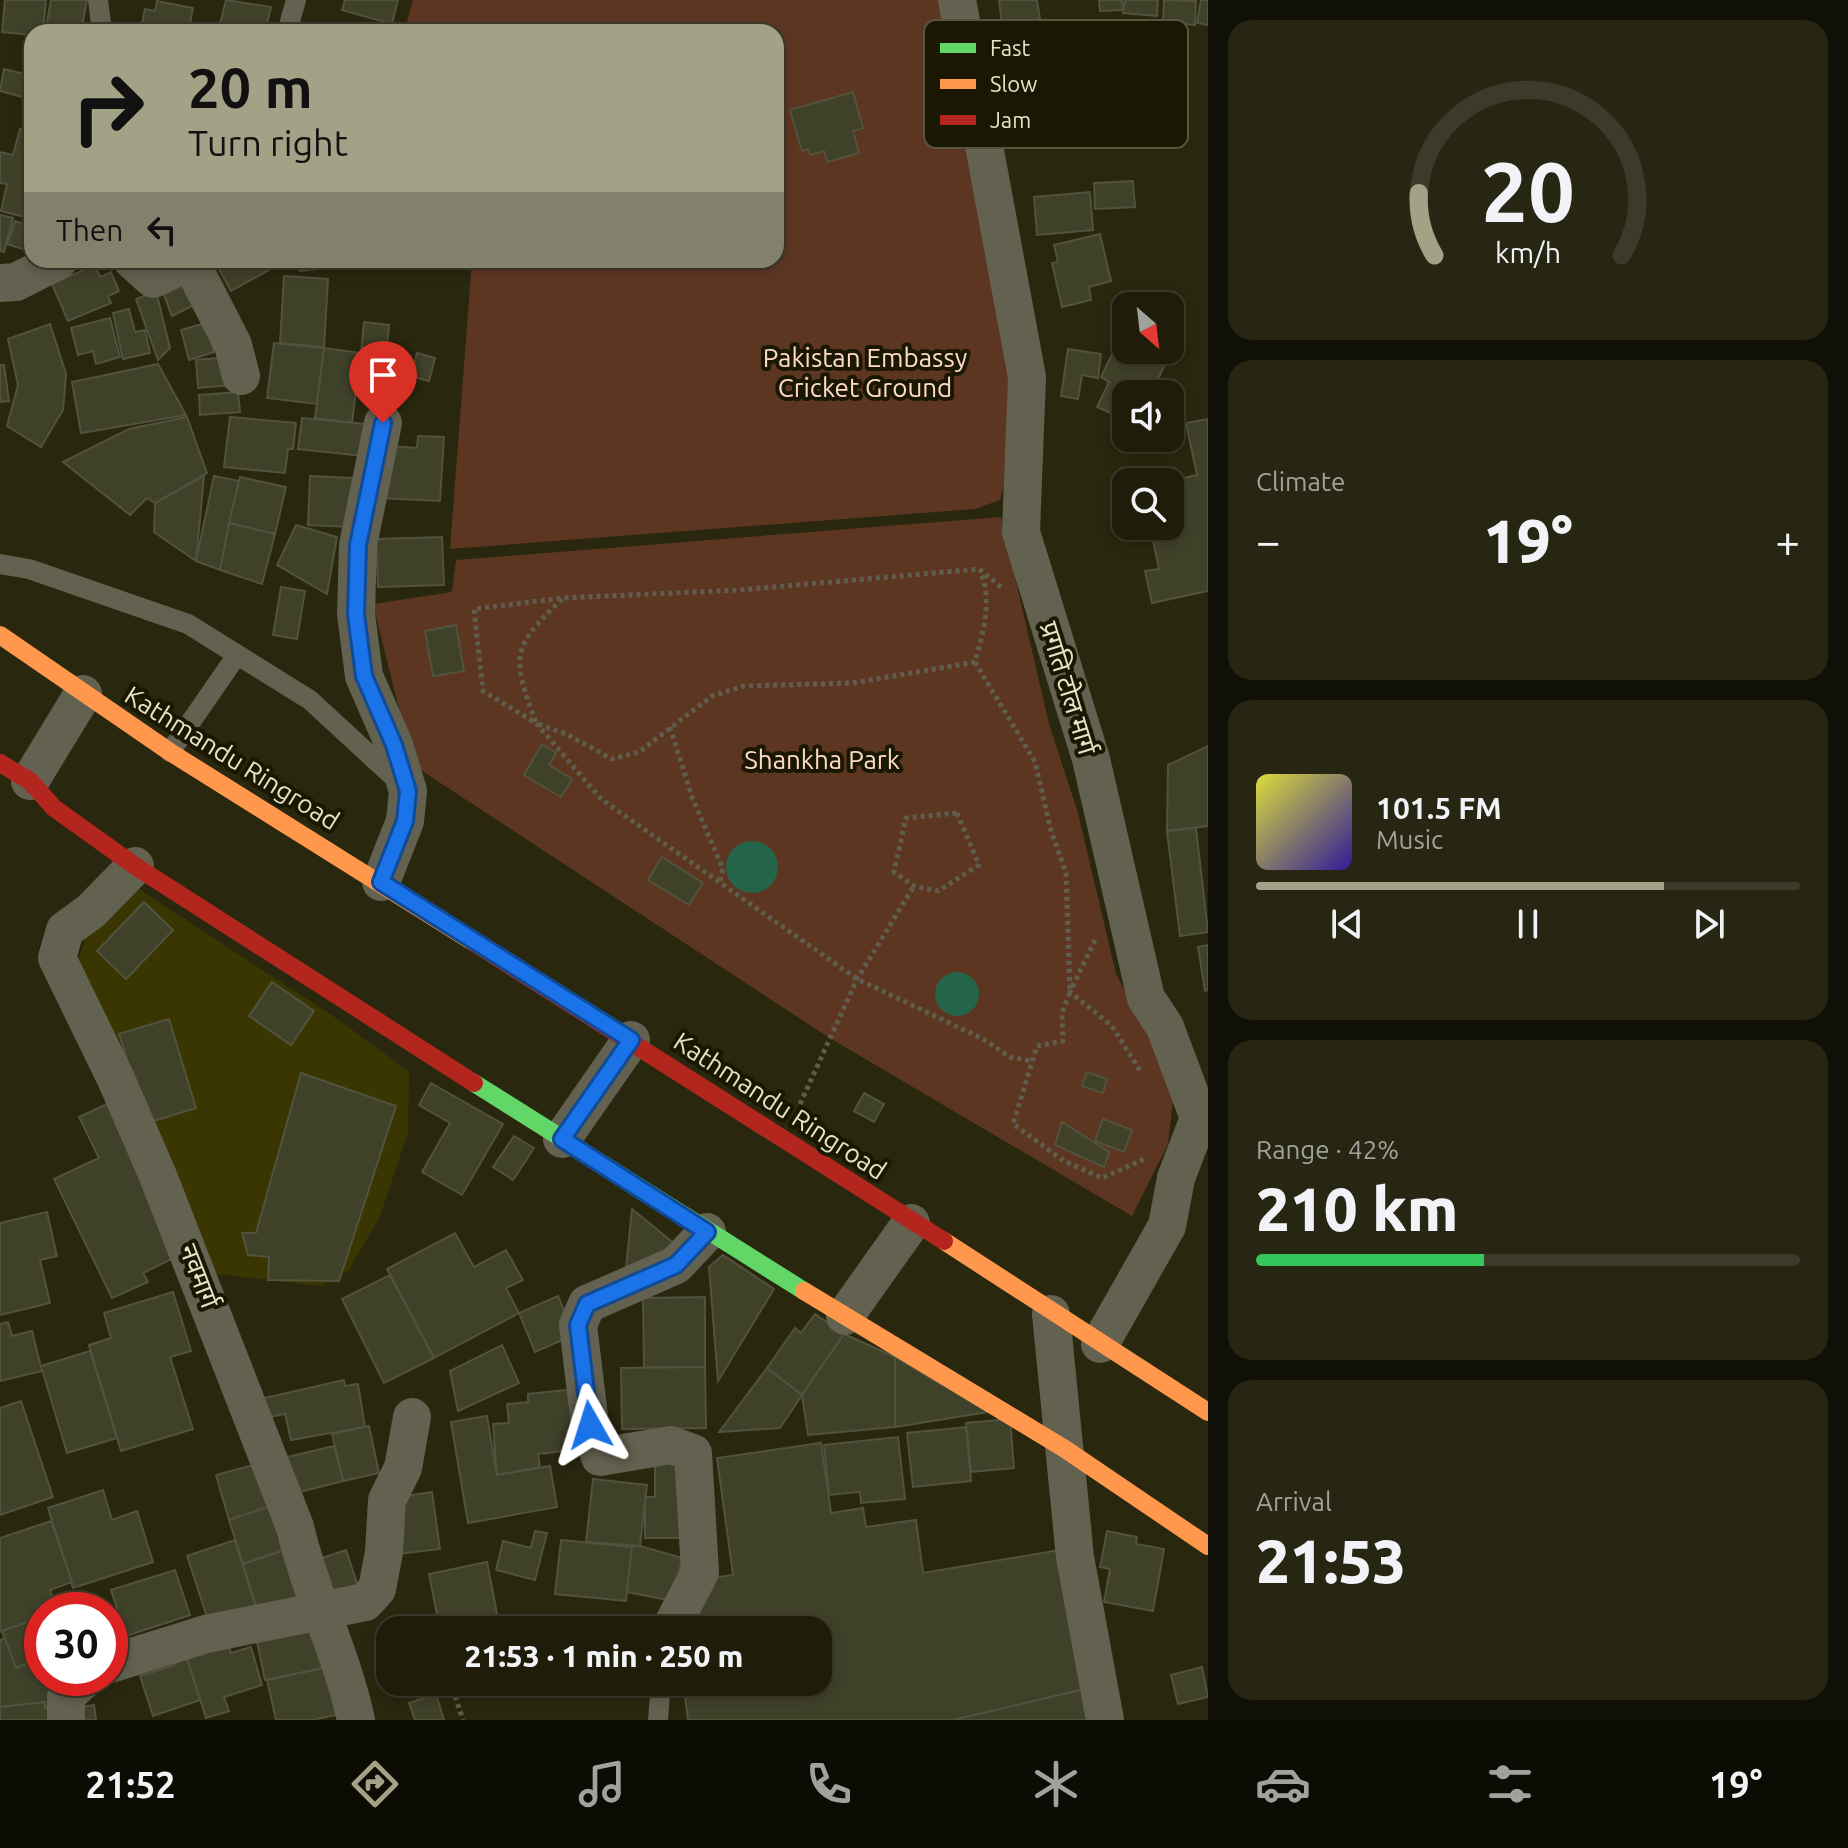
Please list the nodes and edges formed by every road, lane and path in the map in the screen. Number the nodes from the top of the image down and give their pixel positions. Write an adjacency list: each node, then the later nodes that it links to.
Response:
1 (98, 0): 5 (lane)
2 (296, 0): 6 (lane)
3 (957, 0): 4 (street, प्रगति टोल मार्ग)
4 (961, 20)
5 (101, 24)
6 (289, 24)
7 (984, 148): 45 (street, प्रगति टोल मार्ग)
8 (43, 268): 12 (street)
9 (141, 268): 10 (street)
10 (178, 268)
11 (195, 268): 13 (street)
12 (0, 283)
13 (241, 376)
14 (383, 423): 27 (street)
15 (0, 564): 20 (lane)
16 (979, 569): 17 (path); 18 (path); 21 (path)
17 (1005, 590)
18 (563, 598): 23 (path); 23 (path)
19 (0, 635): 22 (main road, Kathmandu Ringroad)
20 (237, 655): 25 (lane); 27 (lane)
21 (975, 662): 24 (path); 34 (path)
22 (83, 694): 25 (main road, Kathmandu Ringroad); 26 (street)
23 (536, 723): 24 (path); 30 (path)
24 (670, 727): 30 (path)
25 (170, 752): 29 (main road, Kathmandu Ringroad)
26 (15, 772): 28 (main road)
27 (408, 791): 29 (street)
28 (135, 866): 39 (main road); 50 (street, नवमार्ग)
29 (381, 882): 35 (main road, Kathmandu Ringroad)
30 (719, 884): 33 (path)
31 (914, 886): 31 (path); 33 (path)
32 (1098, 934): 34 (path)
33 (857, 979): 36 (path); 38 (path)
34 (1070, 992): 36 (path); 37 (path)
35 (631, 1040): 38 (main road, Kathmandu Ringroad); 39 (street)
36 (1031, 1061): 40 (path)
37 (1146, 1080)
38 (785, 1138): 41 (main road, Kathmandu Ringroad)
39 (562, 1139): 42 (main road)
40 (1153, 1146)
41 (911, 1223): 43 (main road, Kathmandu Ringroad); 44 (street)
42 (707, 1232): 44 (main road); 51 (street)
43 (1051, 1314): 45 (main road, Kathmandu Ringroad); 48 (street)
44 (845, 1316): 48 (main road)
45 (1100, 1344): 46 (main road, Kathmandu Ringroad)
46 (1208, 1412)
47 (412, 1417): 50 (street)
48 (1065, 1449): 49 (main road); 60 (street)
49 (1208, 1546)
50 (323, 1612): 52 (street); 57 (street, नवमार्ग)
51 (678, 1616)
52 (128, 1658)
53 (66, 1696): 56 (street)
54 (455, 1696): 58 (path)
55 (660, 1696): 59 (lane)
56 (66, 1720)
57 (356, 1720)
58 (463, 1720)
59 (658, 1720)
60 (1105, 1720)

